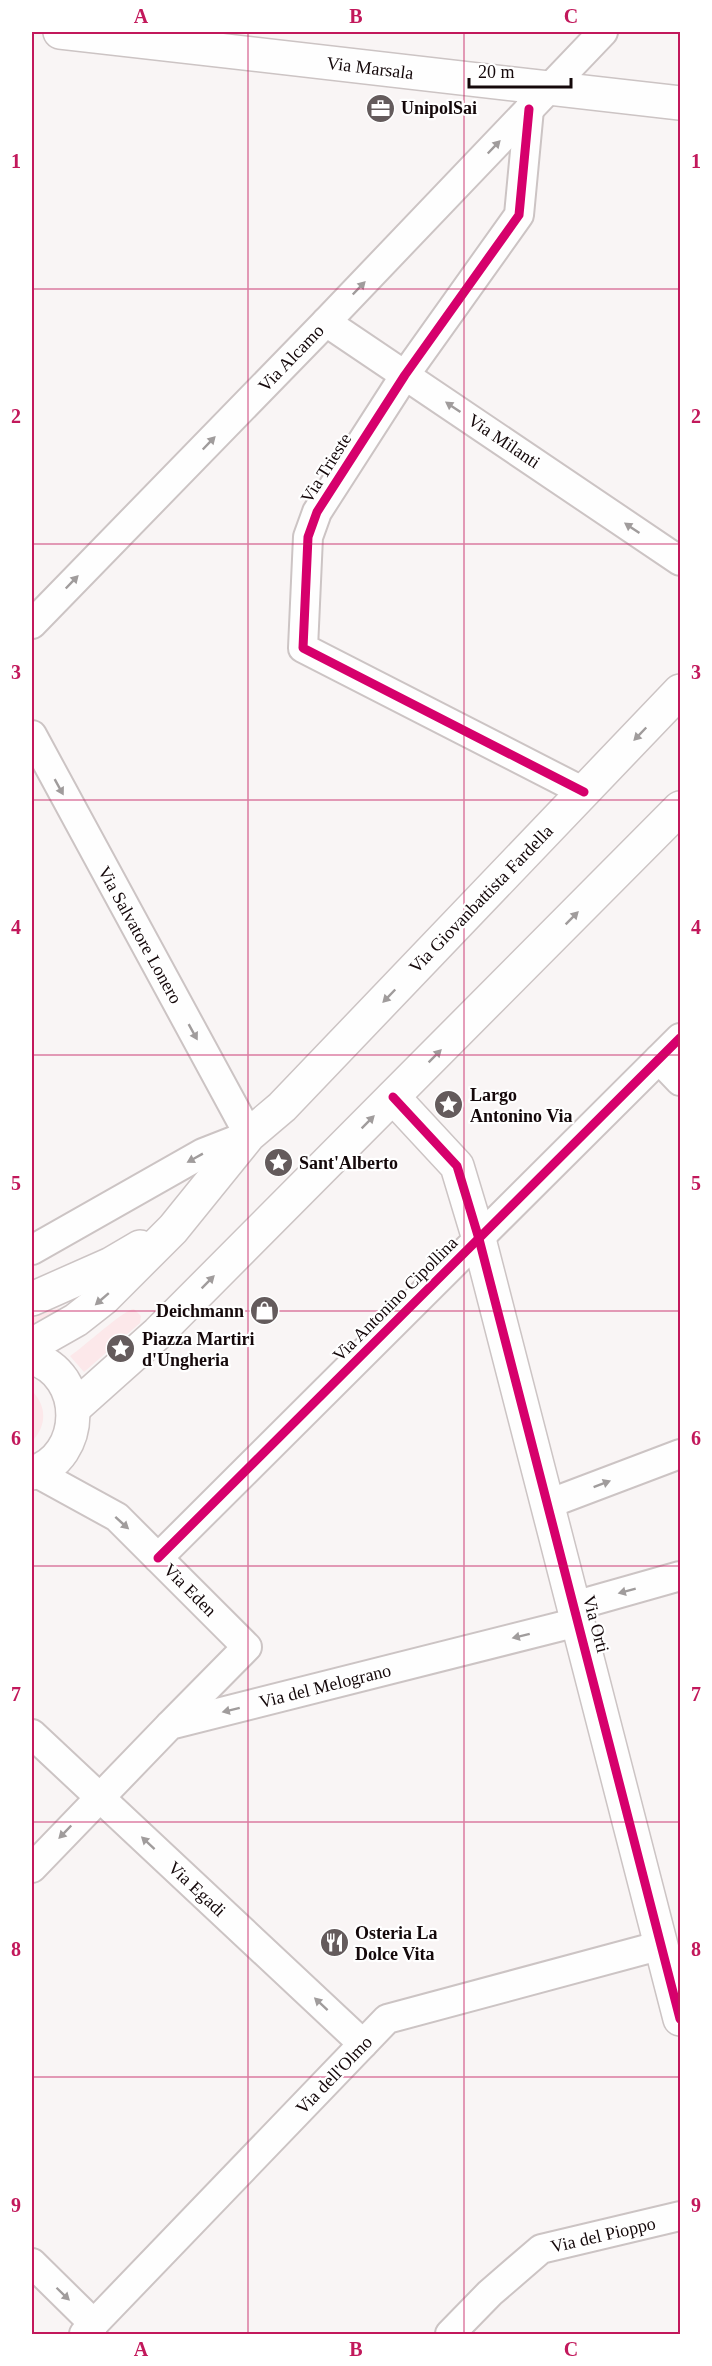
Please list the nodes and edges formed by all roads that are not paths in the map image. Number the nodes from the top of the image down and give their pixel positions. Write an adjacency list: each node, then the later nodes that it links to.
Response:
1 (60, 32): 3 (main road, Via Marsala)
2 (603, 32): 3 (street, Via Alcamo)
3 (539, 99): 4 (main road, Via Marsala); 5 (street, Via Alcamo, one-way to 3); 6 (street, Via Trieste)
4 (681, 103)
5 (326, 322): 6 (street, Via Milanti); 8 (street, Via Alcamo, one-way to 5)
6 (405, 375): 7 (street, Via Milanti, one-way to 6); 11 (street, Via Trieste)
7 (681, 561)
8 (32, 624)
9 (681, 691): 11 (main road, Via Giovanbattista Fardella, one-way to 11)
10 (32, 735): 17 (street, Via Salvatore Lonero, one-way to 17)
11 (584, 792): 17 (main road, Via Giovanbattista Fardella, one-way to 17)
12 (678, 816): 16 (main road, one-way to 12)
13 (681, 1038): 14 (street, Via Antonino Cipollina)
14 (659, 1059): 15 (street); 19 (street, Via Antonino Cipollina)
15 (681, 1081)
16 (393, 1097): 19 (main road, Via Orti); 24 (main road, one-way to 16)
17 (249, 1135): 18 (main road, Via Giovanbattista Fardella); 20 (street, one-way to 20)
18 (173, 1228): 21 (main road); 22 (main road, Via Giovanbattista Fardella, one-way to 22)
19 (479, 1239): 27 (main road, Via Orti); 28 (street, Via Antonino Cipollina)
20 (32, 1250)
21 (32, 1299)
22 (32, 1345)
23 (32, 1358): 24 (main road)
24 (74, 1408): 26 (main road)
25 (681, 1454): 27 (street, one-way to 25)
26 (33, 1472): 28 (street, Via Eden, one-way to 28)
27 (548, 1504): 30 (main road, Via Orti)
28 (158, 1558): 31 (street, Via Eden)
29 (681, 1576): 30 (street, Via del Melograno, one-way to 30)
30 (576, 1614): 31 (street, Via del Melograno, one-way to 31); 35 (main road, Via Orti)
31 (170, 1725): 33 (street)
32 (32, 1734): 33 (street, Via Egadi)
33 (99, 1797): 34 (street, one-way to 34); 37 (street, Via Egadi, one-way to 33)
34 (32, 1868)
35 (662, 1945): 36 (main road, Via Orti); 37 (street, Via dell'Olmo)
36 (681, 2019)
37 (363, 2044): 40 (street, Via dell'Olmo)
38 (681, 2216): 41 (street, Via del Pioppo)
39 (32, 2264): 40 (street, one-way to 40)
40 (89, 2329)
41 (450, 2334)

